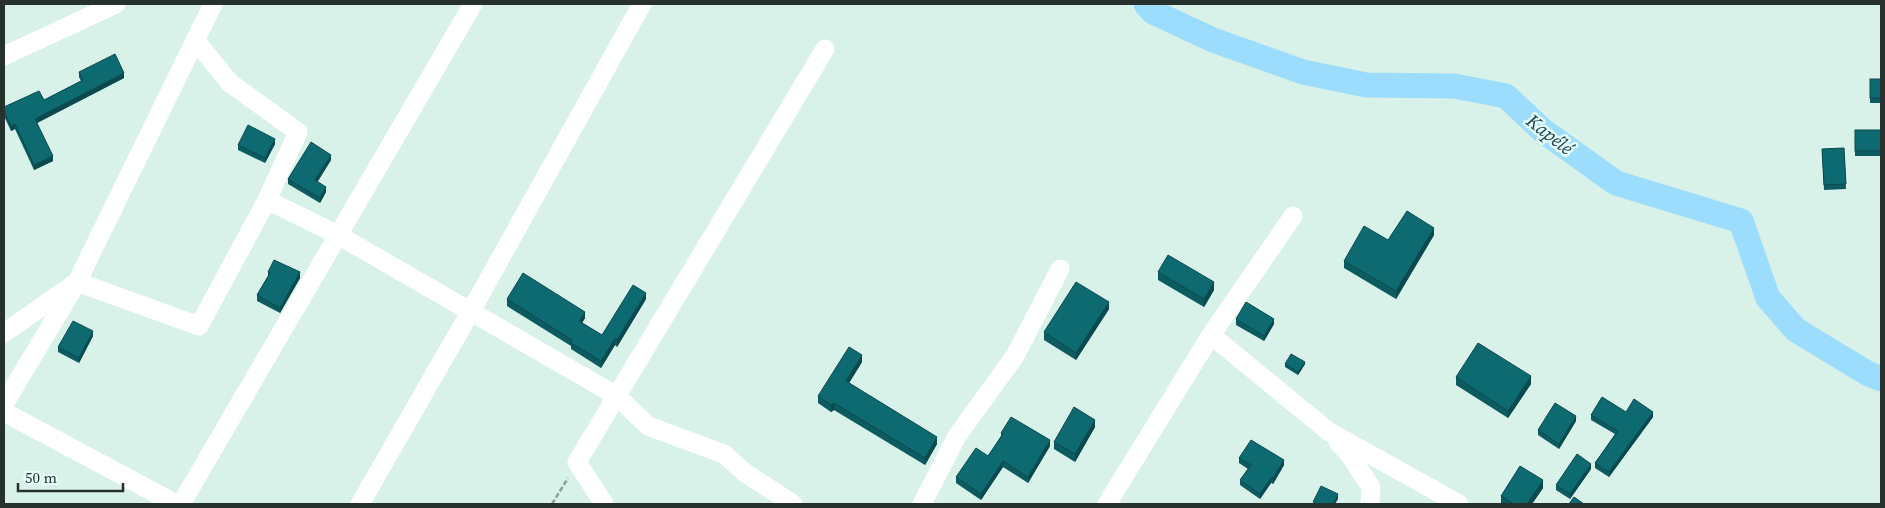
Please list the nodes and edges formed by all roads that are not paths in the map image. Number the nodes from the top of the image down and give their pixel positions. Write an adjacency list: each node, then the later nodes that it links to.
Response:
1 (116, 4): 7 (street)
2 (213, 4): 5 (street)
3 (473, 4): 10 (street)
4 (642, 4): 13 (street)
5 (195, 40): 8 (street); 12 (street)
6 (825, 50): 16 (street)
7 (4, 56)
8 (267, 200): 10 (street); 12 (street)
9 (1293, 216): 15 (street)
10 (338, 235): 13 (street); 21 (street)
11 (1060, 269): 25 (street)
12 (76, 282): 14 (street); 17 (street)
13 (471, 311): 16 (street); 22 (street)
14 (4, 333)
15 (1211, 335): 19 (street); 26 (street)
16 (617, 396): 23 (street); 24 (street)
17 (4, 404)
18 (4, 412): 20 (street)
19 (1328, 431): 27 (street); 28 (street)
20 (176, 504)
21 (181, 504)
22 (360, 504)
23 (604, 504)
24 (793, 504)
25 (922, 504)
26 (1107, 504)
27 (1370, 504)
28 (1459, 504)

